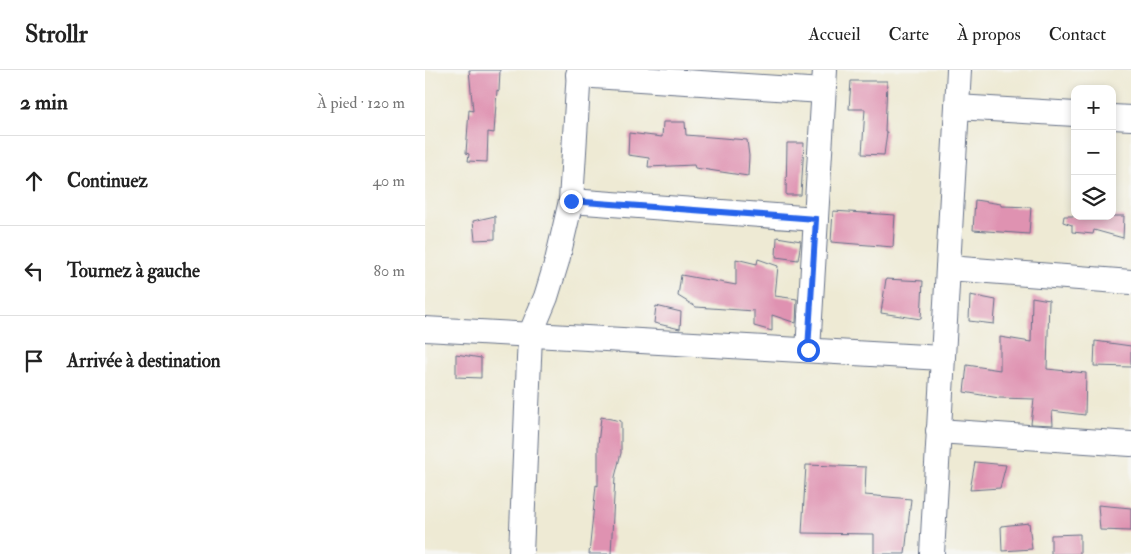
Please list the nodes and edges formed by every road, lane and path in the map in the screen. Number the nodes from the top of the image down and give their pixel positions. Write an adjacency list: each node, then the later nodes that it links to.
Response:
1 (959, 70): 4 (street)
2 (578, 72): 3 (street); 8 (street)
3 (824, 80): 9 (street)
4 (957, 108): 5 (street); 10 (street)
5 (1071, 114)
6 (1116, 117): 7 (street)
7 (1131, 118)
8 (571, 201): 9 (street); 13 (street)
9 (816, 219): 14 (street)
10 (948, 268): 11 (street); 15 (street)
11 (1131, 282)
12 (425, 329): 13 (street)
13 (530, 335): 14 (street); 18 (street)
14 (808, 350): 15 (street)
15 (943, 358): 16 (street)
16 (938, 431): 17 (street); 19 (street)
17 (1131, 444)
18 (521, 554)
19 (932, 554)

